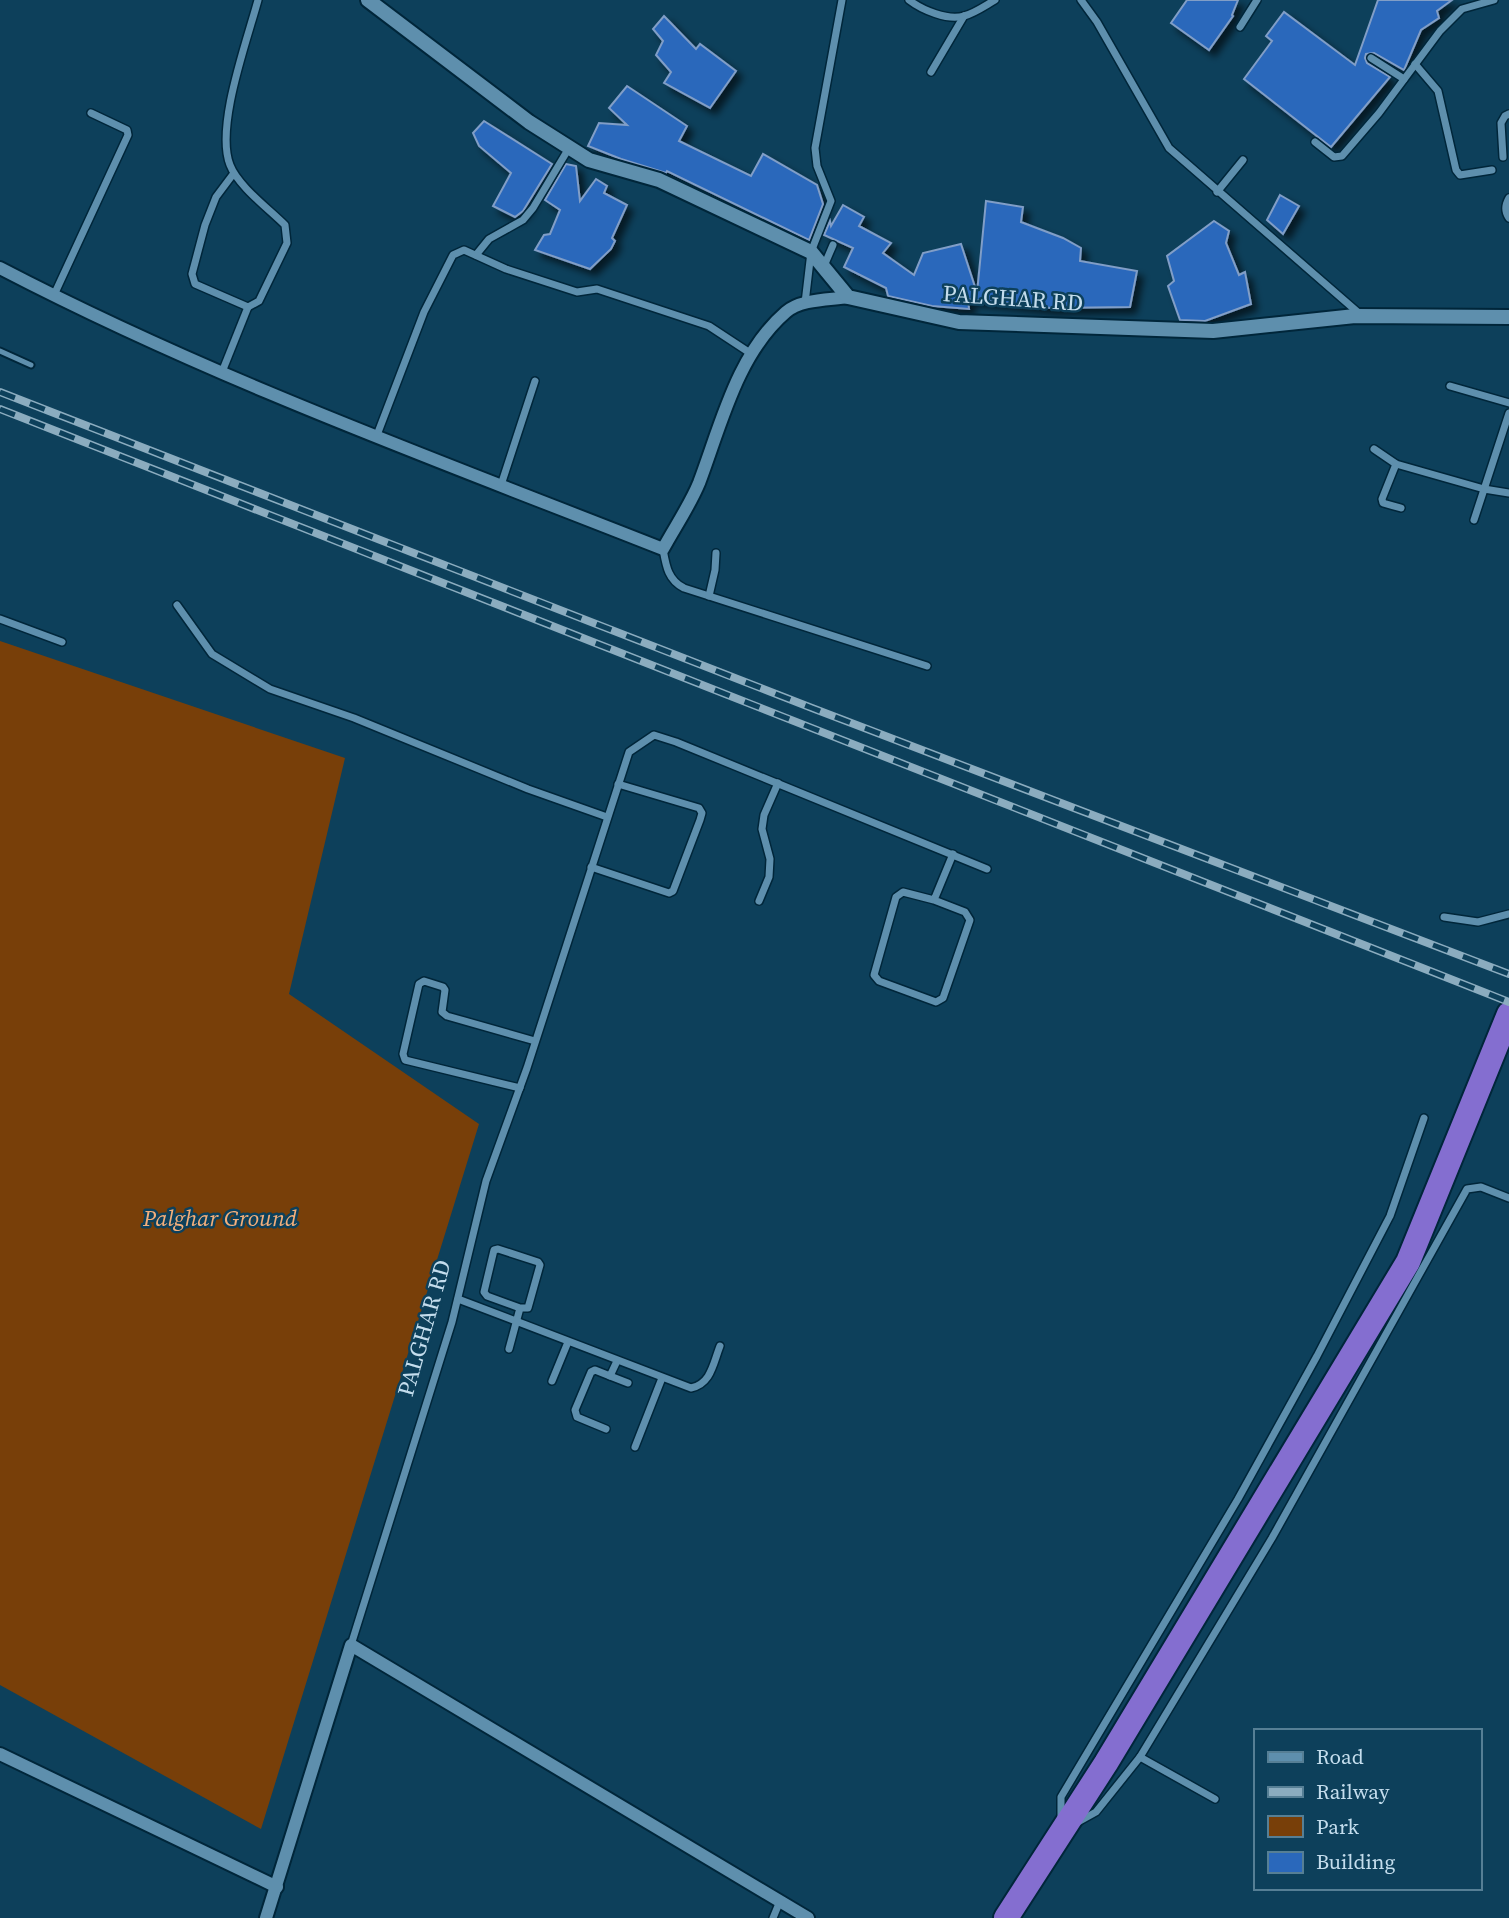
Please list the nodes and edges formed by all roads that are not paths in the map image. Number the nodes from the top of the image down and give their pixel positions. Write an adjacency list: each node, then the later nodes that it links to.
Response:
1 (257, 0): 22 (street)
2 (842, 0): 27 (street)
3 (909, 0): 9 (street)
4 (995, 0): 9 (street)
5 (1081, 0): 23 (street)
6 (1256, 0): 10 (street)
7 (1494, 0): 12 (street)
8 (377, 3): 18 (main road)
9 (964, 16): 13 (street)
10 (1240, 27)
11 (1371, 58): 14 (street)
12 (1415, 64): 14 (street); 21 (street)
13 (931, 72)
14 (1404, 79): 17 (street)
15 (91, 113): 31 (street)
16 (1509, 114): 19 (street)
17 (1315, 142)
18 (569, 147): 27 (main road); 28 (street)
19 (1503, 157)
20 (1243, 160): 23 (street)
21 (1492, 170)
22 (234, 173): 34 (street); 34 (street)
23 (1217, 192): 35 (street)
24 (1509, 198): 25 (street)
25 (1509, 218)
26 (833, 245): 29 (street)
27 (811, 252): 29 (main road); 33 (street)
28 (476, 256): 38 (street); 46 (street)
29 (824, 266): 32 (main road)
30 (0, 268): 31 (street)
31 (54, 296): 40 (street)
32 (848, 297): 33 (street, PALGHAR RD); 35 (main road, PALGHAR RD)
33 (805, 303): 38 (street, PALGHAR RD)
34 (248, 307): 40 (street)
35 (1362, 316): 36 (main road, PALGHAR RD)
36 (1509, 317)
37 (0, 351): 39 (lane)
38 (750, 353): 54 (street, PALGHAR RD)
39 (31, 365)
40 (222, 372): 46 (street)
41 (534, 381): 49 (street)
42 (1450, 386): 43 (street)
43 (1509, 403)
44 (1509, 414): 45 (street)
45 (1506, 430): 50 (street)
46 (377, 435): 49 (street)
47 (1374, 449): 48 (street)
48 (1396, 464): 50 (street); 52 (street)
49 (501, 485): 54 (street)
50 (1484, 489): 51 (street); 53 (street)
51 (1509, 493)
52 (1401, 508)
53 (1474, 520)
54 (663, 549): 56 (street)
55 (716, 553): 56 (street)
56 (709, 596): 60 (street)
57 (177, 605): 63 (street)
58 (0, 620): 59 (street)
59 (62, 642)
60 (926, 666)
61 (618, 783): 62 (street, PALGHAR RD); 63 (street, PALGHAR RD); 65 (street)
62 (778, 783): 64 (street); 68 (street)
63 (607, 817): 65 (street, PALGHAR RD)
64 (953, 855): 66 (street); 67 (street)
65 (591, 867): 72 (street, PALGHAR RD)
66 (988, 869)
67 (934, 900): 67 (street)
68 (759, 901)
69 (1509, 914): 70 (street)
70 (1444, 917)
71 (1509, 1014): 93 (highway)
72 (536, 1041): 73 (street, PALGHAR RD); 73 (street)
73 (520, 1088): 76 (street, PALGHAR RD)
74 (1424, 1118): 93 (street)
75 (1509, 1198): 91 (street)
76 (458, 1298): 78 (street); 89 (street, PALGHAR RD)
77 (520, 1308): 77 (street); 78 (street)
78 (517, 1321): 79 (street); 81 (street)
79 (568, 1342): 82 (street); 85 (street)
80 (720, 1346): 84 (street)
81 (509, 1349)
82 (617, 1361): 83 (street); 84 (street)
83 (610, 1376): 86 (street); 87 (street)
84 (662, 1378): 88 (street)
85 (552, 1381)
86 (628, 1383)
87 (606, 1429)
88 (635, 1447)
89 (351, 1645): 94 (street, PALGHAR RD); 95 (street)
90 (0, 1754): 94 (street)
91 (1140, 1757): 92 (street); 93 (street)
92 (1215, 1799)
93 (1062, 1831): 99 (highway)
94 (277, 1886): 96 (street, PALGHAR RD)
95 (780, 1902): 97 (street); 98 (street)
96 (266, 1918)
97 (773, 1918)
98 (808, 1918)
99 (1006, 1918)

